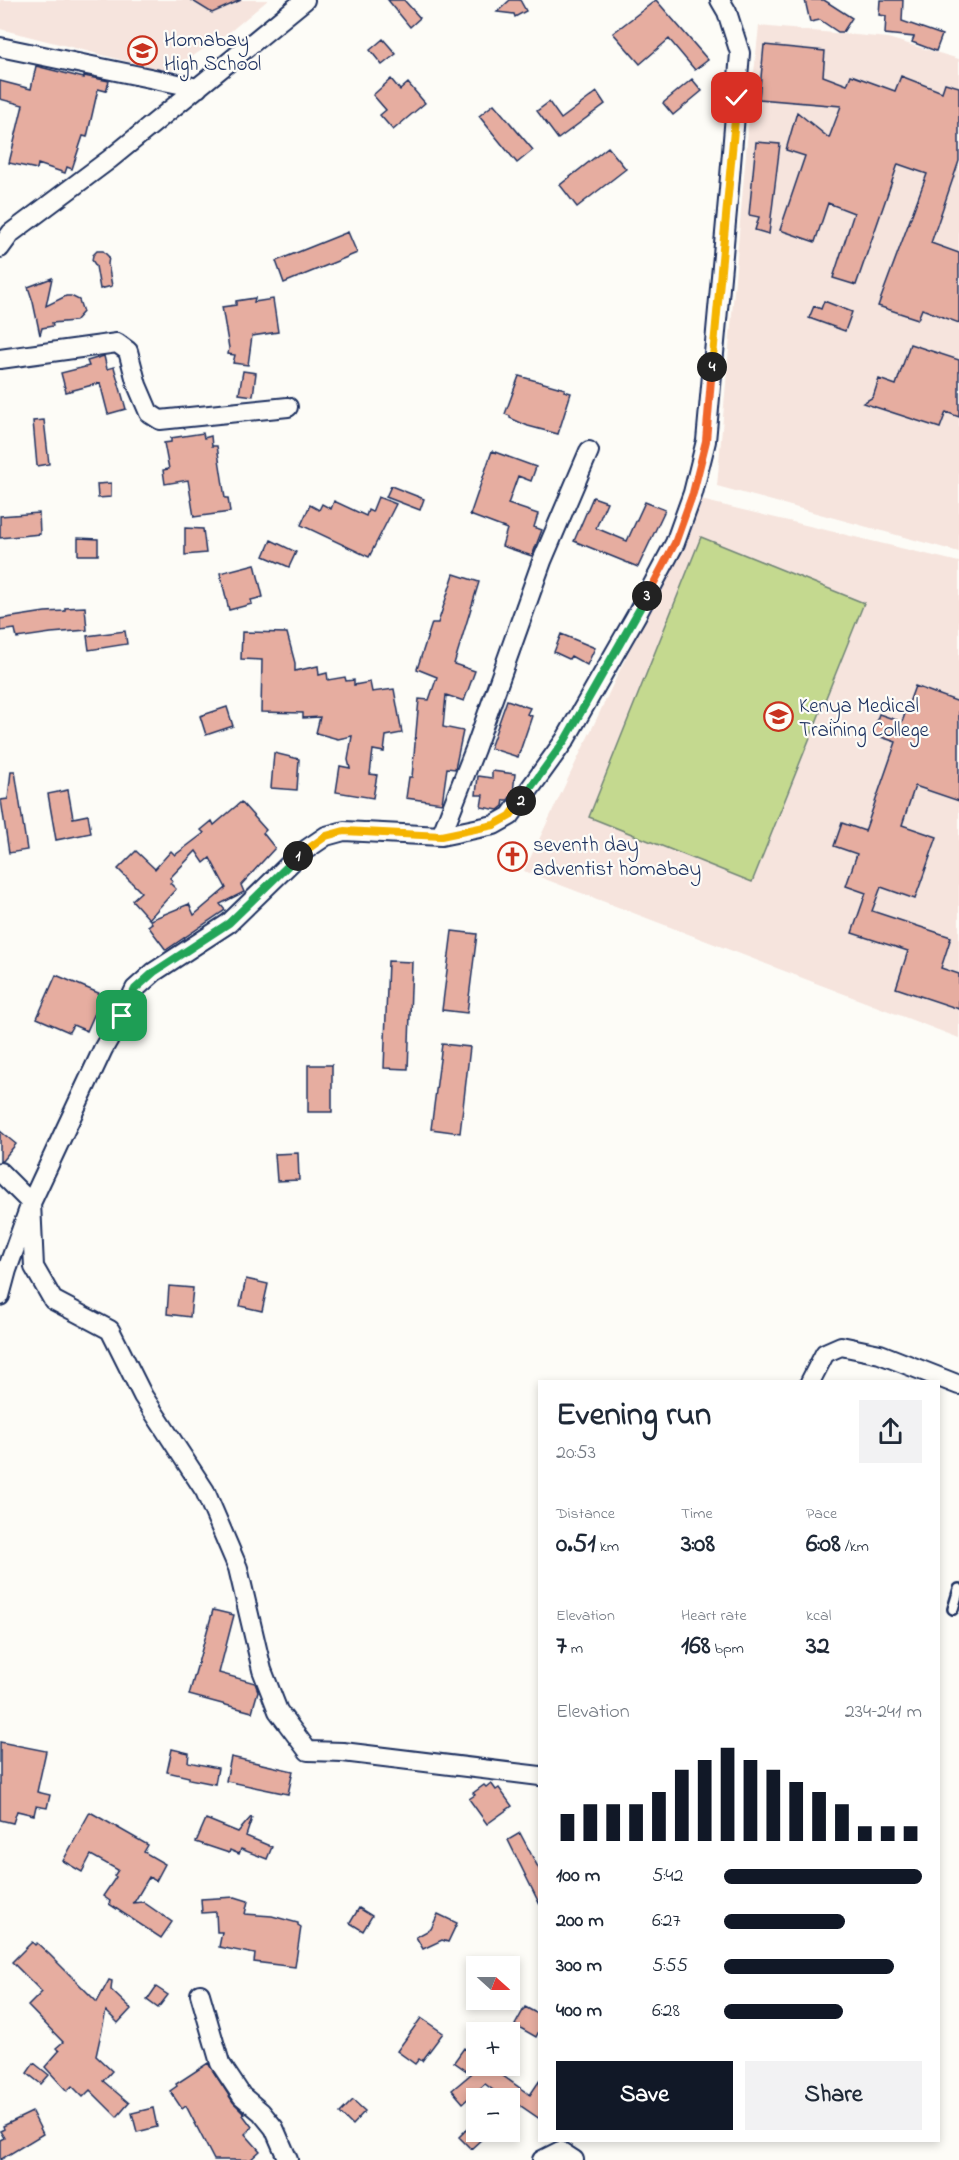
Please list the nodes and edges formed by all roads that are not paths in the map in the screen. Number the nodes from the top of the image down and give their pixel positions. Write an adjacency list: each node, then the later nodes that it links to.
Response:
1 (305, 0): 4 (street)
2 (720, 0): 9 (street)
3 (0, 47): 4 (street)
4 (198, 88): 5 (street)
5 (0, 248)
6 (0, 358): 7 (street)
7 (288, 407)
8 (589, 451): 9 (street)
9 (441, 836): 11 (street)
10 (0, 1172): 11 (street)
11 (31, 1203): 12 (street); 17 (street)
12 (0, 1296)
13 (811, 1380): 14 (street)
14 (959, 1385)
15 (959, 1589): 16 (lane)
16 (953, 1609)
17 (538, 1776)
18 (200, 1994): 20 (street)
19 (564, 2153): 21 (street)
20 (288, 2160)
21 (542, 2160)

